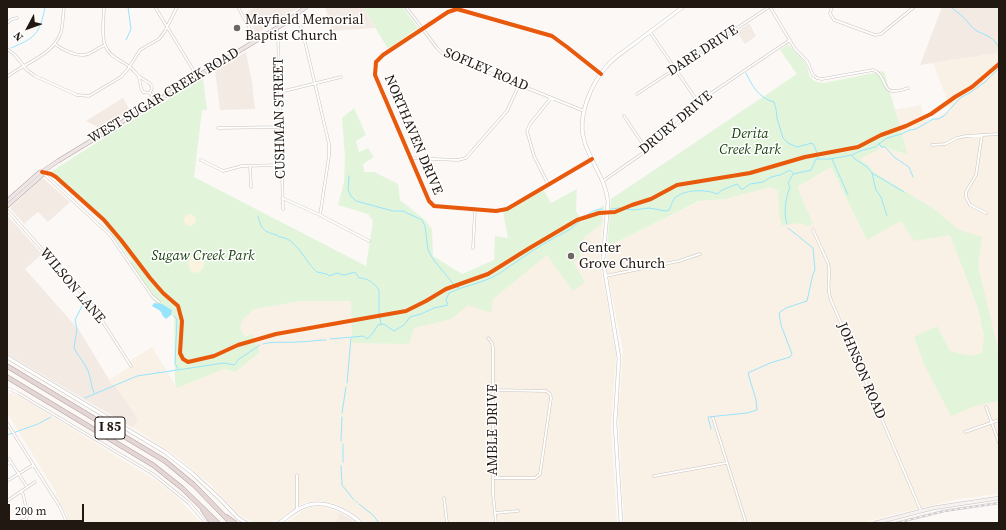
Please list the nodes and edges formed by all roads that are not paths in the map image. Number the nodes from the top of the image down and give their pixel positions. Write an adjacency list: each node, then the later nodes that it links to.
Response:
1 (64, 7): 21 (street)
2 (104, 7): 22 (street)
3 (155, 7): 15 (street)
4 (177, 7): 15 (street)
5 (238, 7): 19 (street)
6 (306, 7): 12 (main road, WEST SUGAR CREEK ROAD)
7 (406, 7): 17 (street, SOFLEY ROAD)
8 (683, 7): 18 (street)
9 (770, 7): 20 (street); 26 (street, DARE DRIVE)
10 (832, 7): 11 (street)
11 (914, 7)
12 (295, 16): 16 (main road, WEST SUGAR CREEK ROAD); 32 (street)
13 (17, 18): 14 (street)
14 (7, 23)
15 (167, 27): 25 (street); 28 (street)
16 (276, 28): 19 (main road, WEST SUGAR CREEK ROAD); 35 (street, CUSHMAN STREET)
17 (423, 30): 27 (street, NORTHAVEN DRIVE); 33 (street, SOFLEY ROAD); 49 (street, NORTHAVEN DRIVE)
18 (650, 32): 26 (street); 27 (street)
19 (256, 40): 28 (main road, WEST SUGAR CREEK ROAD)
20 (790, 40): 34 (street); 40 (street, DRURY DRIVE)
21 (55, 44): 22 (street); 24 (street)
22 (105, 45): 25 (street)
23 (7, 49): 24 (street)
24 (24, 66): 25 (street); 29 (street)
25 (130, 66): 30 (street)
26 (675, 69): 37 (street, DARE DRIVE); 40 (street)
27 (601, 74): 41 (street)
28 (197, 76): 39 (main road, WEST SUGAR CREEK ROAD)
29 (7, 77)
30 (140, 77): 36 (street); 36 (street)
31 (341, 77): 32 (street)
32 (315, 83): 35 (street); 65 (street)
33 (519, 85): 38 (street, SOFLEY ROAD); 49 (street)
34 (908, 88)
35 (280, 92): 43 (street, CUSHMAN STREET)
36 (150, 93): 39 (street)
37 (637, 94)
38 (551, 98): 41 (street, SOFLEY ROAD); 56 (street)
39 (156, 101): 54 (main road, WEST SUGAR CREEK ROAD)
40 (698, 102): 48 (street, DRURY DRIVE)
41 (584, 111): 50 (street)
42 (624, 116): 48 (street)
43 (280, 127): 44 (street); 52 (street, CUSHMAN STREET)
44 (218, 128)
45 (999, 134): 46 (street)
46 (982, 135): 47 (street); 64 (street)
47 (932, 145)
48 (647, 150): 55 (street, DRURY DRIVE)
49 (410, 158): 62 (street, NORTHAVEN DRIVE)
50 (592, 159): 55 (street); 56 (street, NORTHAVEN DRIVE)
51 (201, 160): 53 (street)
52 (281, 165): 53 (street); 58 (street, CUSHMAN STREET)
53 (250, 166): 57 (street)
54 (42, 172): 59 (main road, WEST SUGAR CREEK ROAD); 60 (main road, WEST SUGAR CREEK ROAD); 71 (street)
55 (603, 181): 70 (street)
56 (548, 184): 62 (street, NORTHAVEN DRIVE)
57 (251, 187)
58 (282, 198): 61 (street, CUSHMAN STREET); 65 (street)
59 (7, 201)
60 (7, 206)
61 (282, 209)
62 (475, 209): 68 (street)
63 (7, 210): 75 (street, WILSON LANE)
64 (986, 213)
65 (320, 215): 67 (street)
66 (813, 230): 103 (street, JOHNSON ROAD)
67 (369, 241)
68 (473, 248)
69 (700, 254): 70 (street)
70 (605, 276): 118 (street)
71 (159, 302)
72 (488, 338): 78 (street, AMBLE DRIVE)
73 (7, 357): 113 (street)
74 (7, 366): 105 (highway, I 85)
75 (131, 366)
76 (7, 377): 97 (highway, I 85)
77 (7, 388): 108 (street)
78 (493, 390): 92 (street, AMBLE DRIVE); 92 (street)
79 (986, 407): 82 (street)
80 (712, 418): 86 (street)
81 (999, 420): 82 (street)
82 (992, 422): 84 (street); 85 (street)
83 (7, 423): 88 (street)
84 (964, 432)
85 (999, 443)
86 (726, 462): 91 (street); 119 (street)
87 (7, 464): 89 (street)
88 (33, 465): 89 (street); 107 (street)
89 (19, 474): 93 (street); 95 (street)
90 (298, 475): 101 (street)
91 (654, 476)
92 (493, 478): 104 (street, AMBLE DRIVE)
93 (7, 482)
94 (35, 482): 95 (street)
95 (27, 487): 96 (street)
96 (21, 491): 100 (street); 106 (street)
97 (188, 493): 109 (highway); 110 (highway, I 85)
98 (444, 498): 116 (street)
99 (999, 498): 103 (main road)
100 (7, 501)
101 (297, 510): 114 (street); 115 (street)
102 (518, 511): 104 (street)
103 (921, 511): 120 (main road)
104 (495, 513): 117 (street, AMBLE DRIVE)
105 (224, 515): 111 (highway, I 85); 112 (highway)
106 (18, 523)
107 (67, 523)
108 (206, 523)
109 (212, 523)
110 (218, 523)
111 (230, 523)
112 (235, 523)
113 (246, 523)
114 (279, 523)
115 (361, 523)
116 (447, 523)
117 (496, 523)
118 (621, 523)
119 (746, 523)
120 (876, 523)

